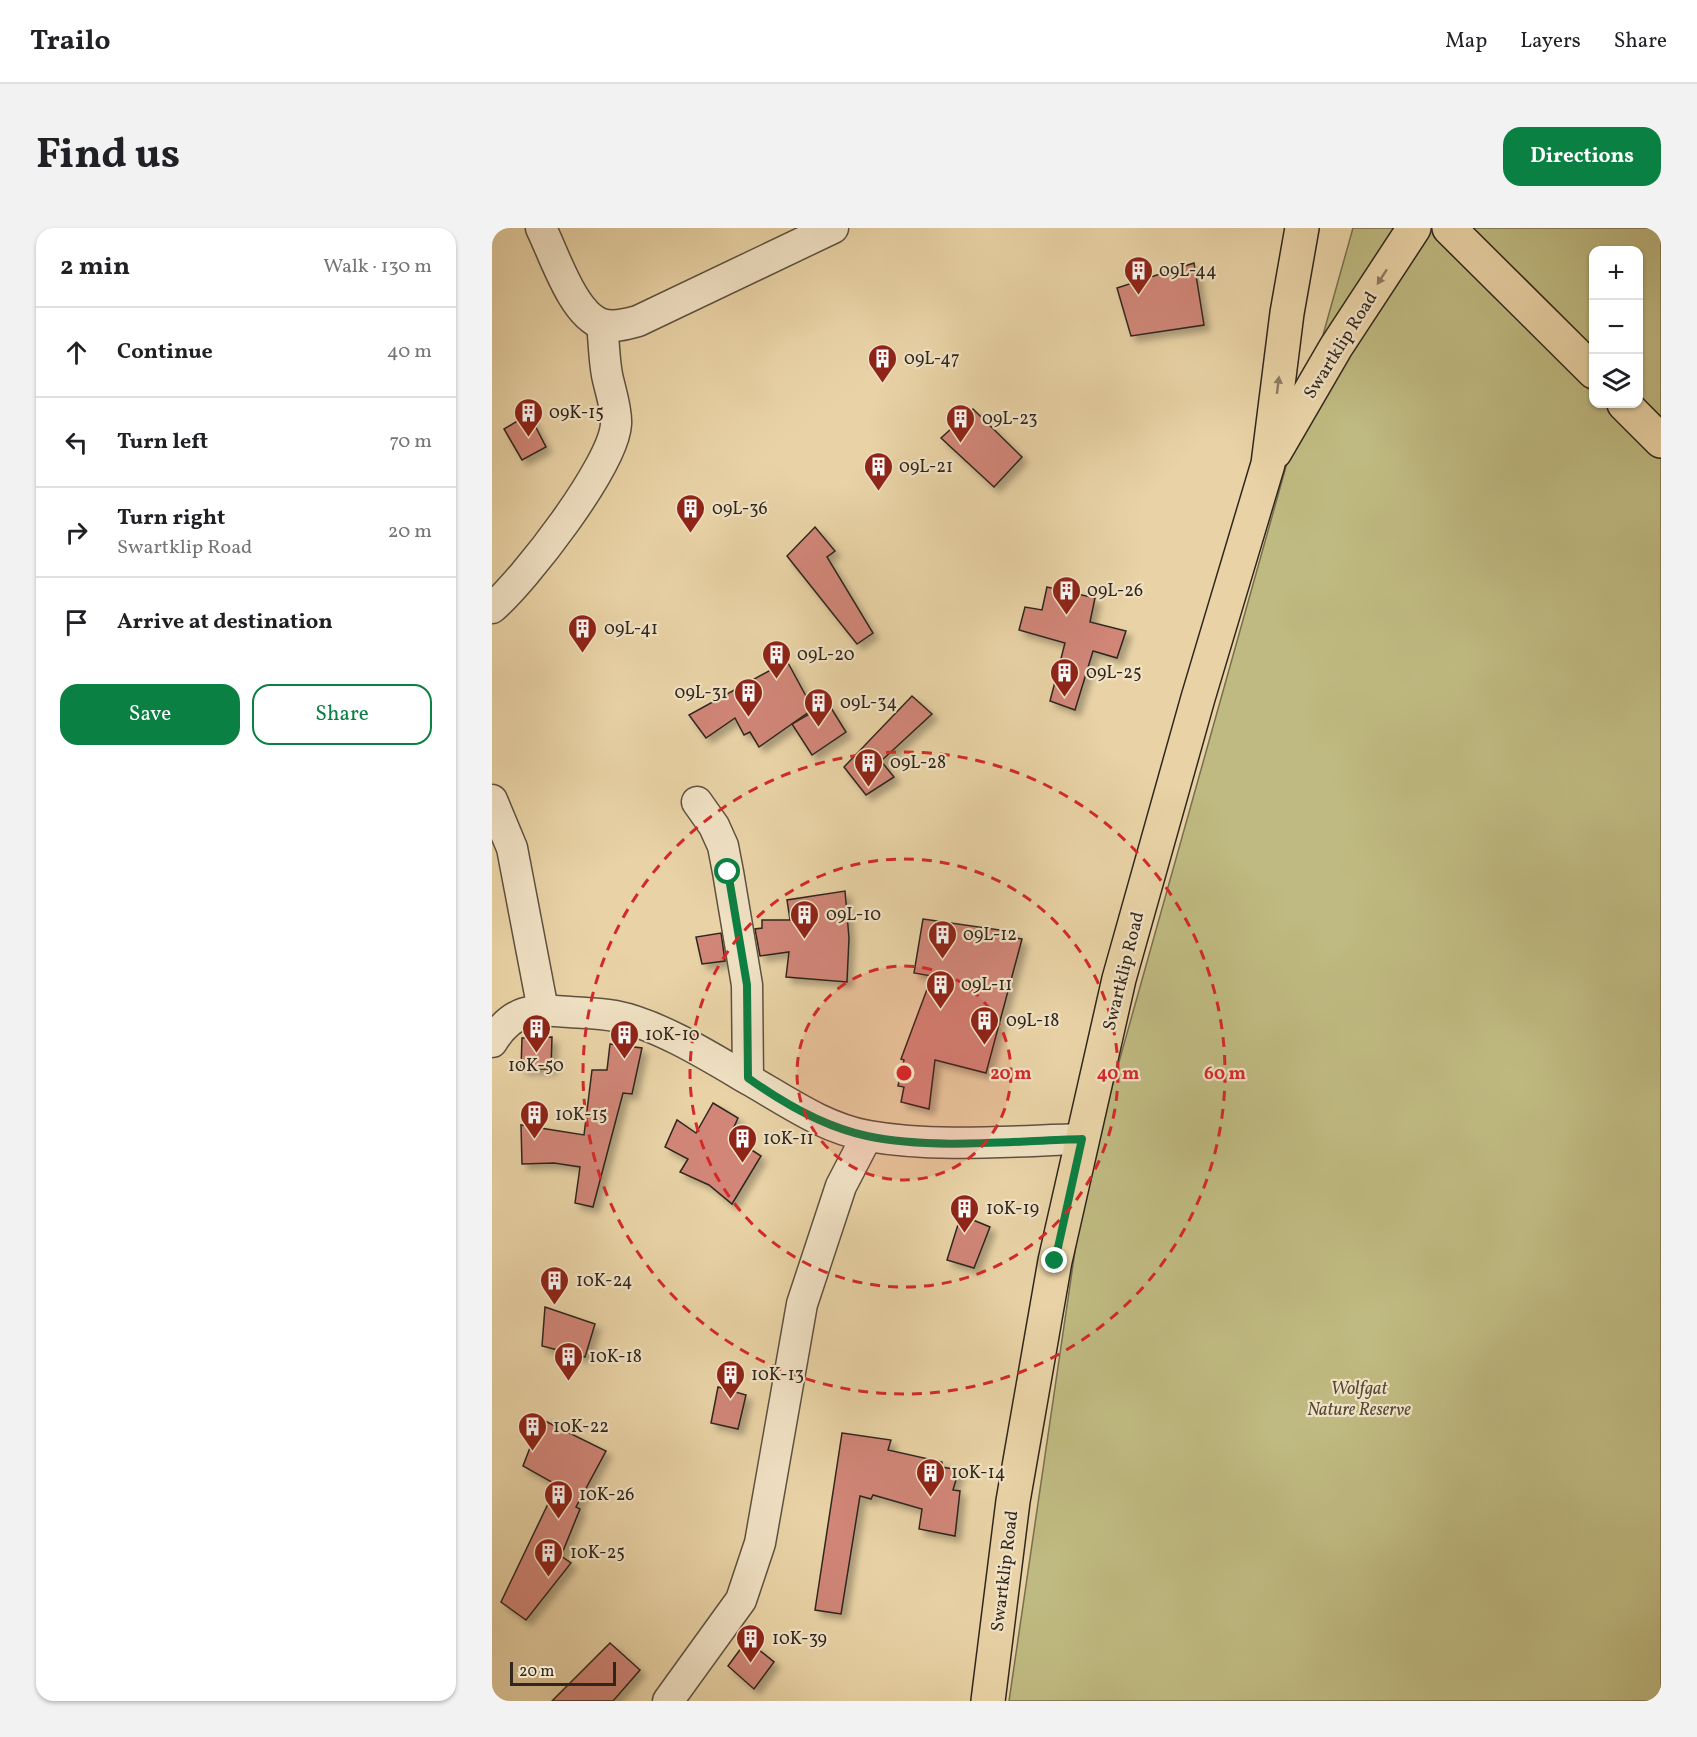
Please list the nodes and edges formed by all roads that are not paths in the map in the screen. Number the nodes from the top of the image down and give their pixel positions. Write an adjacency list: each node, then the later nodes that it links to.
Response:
1 (541, 228): 6 (street)
2 (834, 228): 6 (street)
3 (1302, 228): 10 (main road, Swartklip Road, one-way to 3)
4 (1414, 228): 10 (main road, Swartklip Road, one-way to 10)
5 (1449, 228): 7 (main road)
6 (602, 325): 11 (street)
7 (1589, 368)
8 (1628, 408): 9 (main road)
9 (1661, 441)
10 (1268, 464): 18 (main road, Swartklip Road)
11 (492, 608)
12 (492, 800): 14 (street)
13 (697, 802): 16 (street)
14 (543, 1010): 15 (street); 16 (street)
15 (492, 1042)
16 (748, 1078): 17 (street)
17 (867, 1136): 18 (street); 19 (street)
18 (1082, 1139): 20 (main road, Swartklip Road)
19 (668, 1701)
20 (988, 1701)

